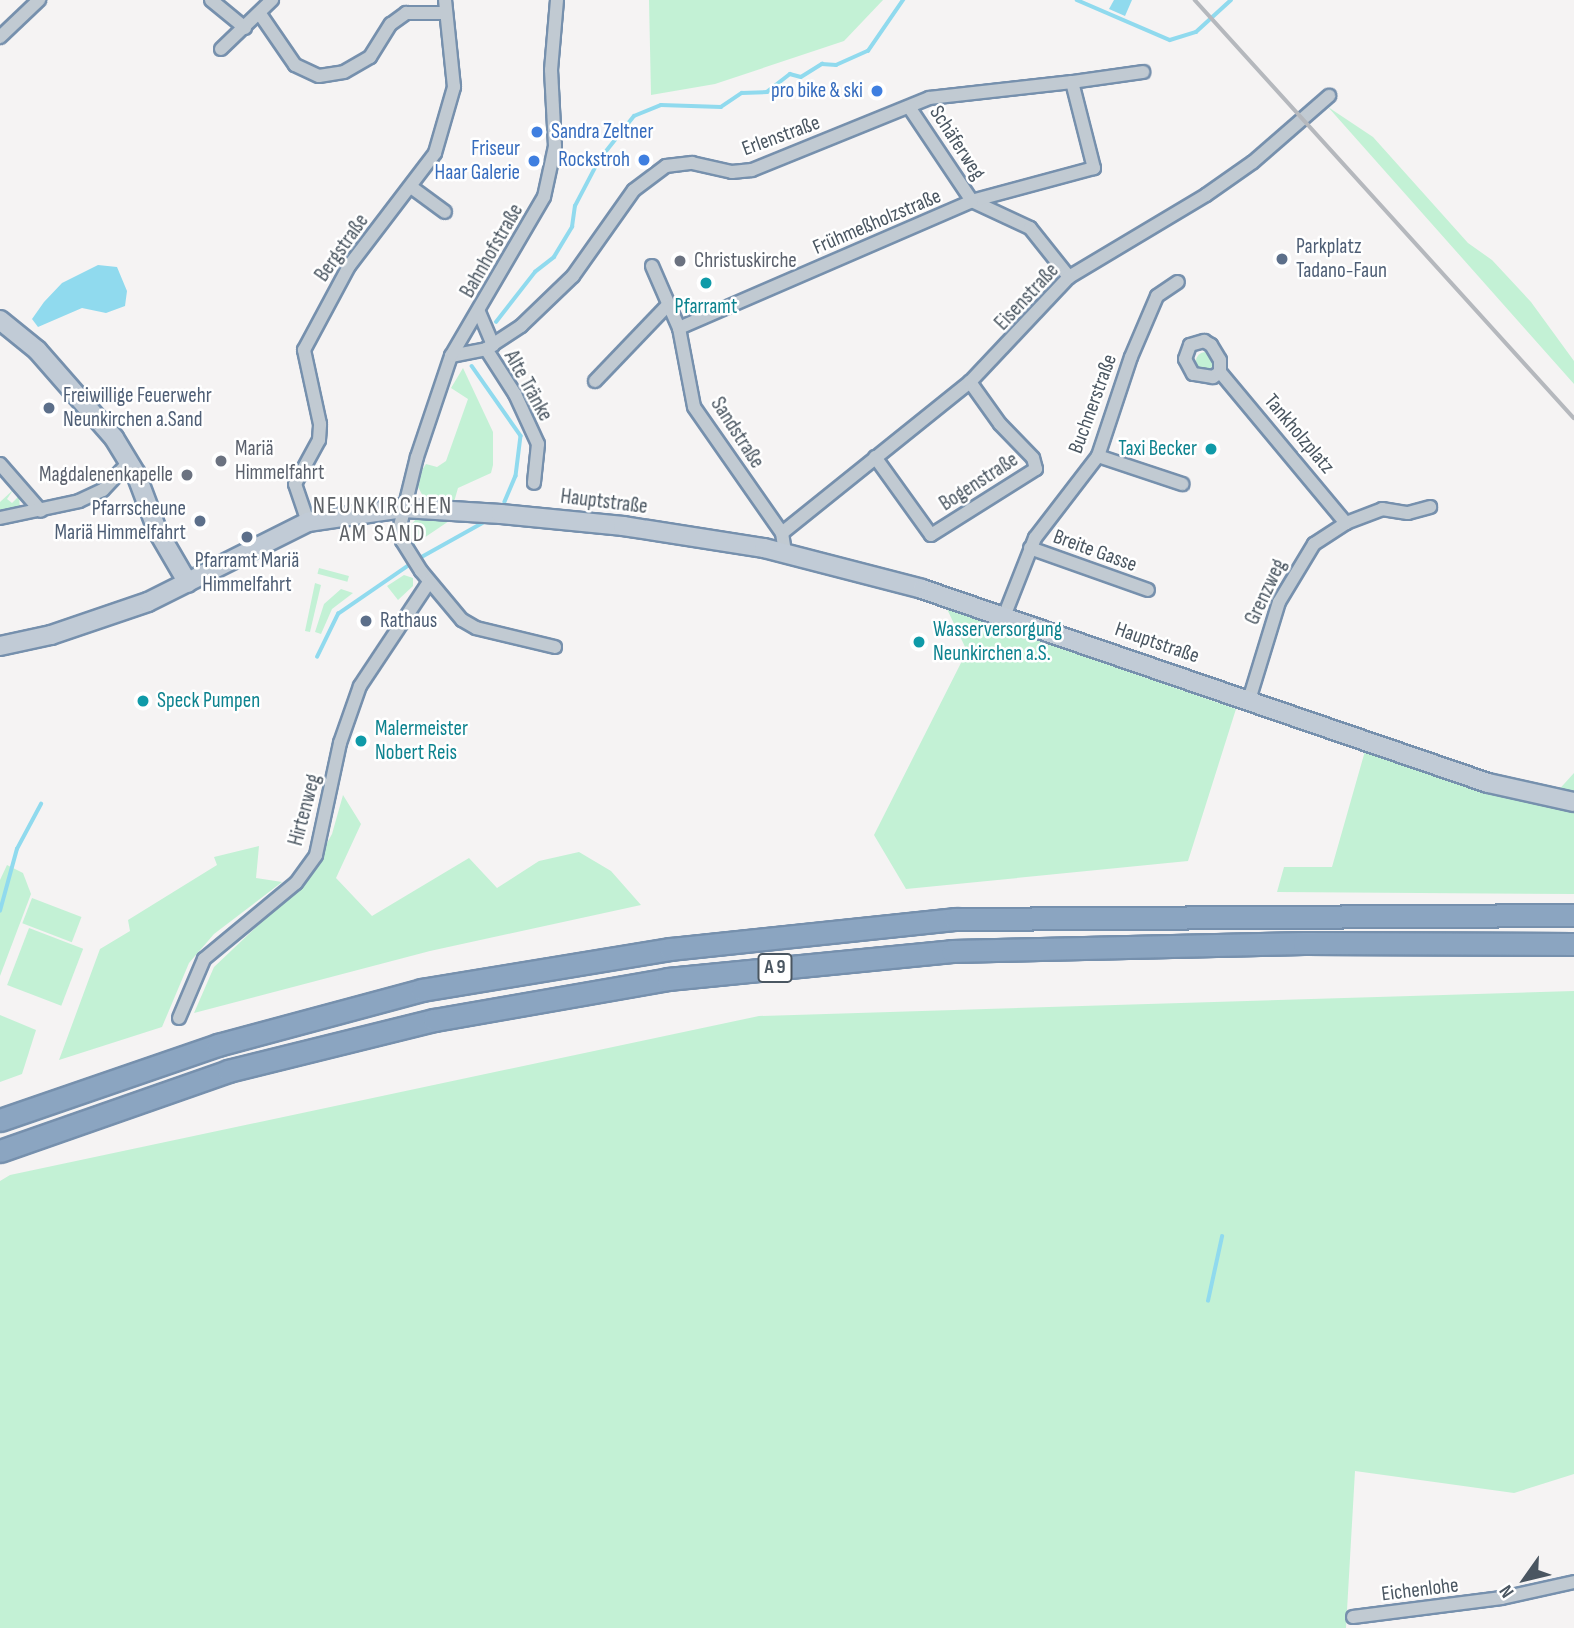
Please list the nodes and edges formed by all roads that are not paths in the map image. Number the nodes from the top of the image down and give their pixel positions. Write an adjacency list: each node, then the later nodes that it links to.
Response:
1 (39, 0): 8 (street)
2 (211, 0): 7 (street)
3 (272, 0): 6 (street)
4 (557, 0): 21 (street, Bahnhofstraße)
5 (445, 6): 6 (street); 14 (street, Bergstraße)
6 (260, 14): 7 (street)
7 (245, 28): 9 (street)
8 (0, 37)
9 (221, 49)
10 (1143, 72): 11 (street, Erlenstraße)
11 (1072, 82): 13 (street, Erlenstraße); 15 (street)
12 (1329, 96): 18 (street, Eisenstraße)
13 (909, 107): 15 (street, Schäferweg); 24 (street, Erlenstraße)
14 (411, 187): 16 (street); 39 (street, Bergstraße)
15 (972, 201): 18 (street, Frühmeßholzstraße); 23 (street, Frühmeßholzstraße)
16 (445, 212)
17 (652, 266): 20 (street, Sandstraße)
18 (1069, 277): 28 (street, Eisenstraße)
19 (1178, 282): 29 (street, Buchnerstraße)
20 (668, 305): 23 (street, Sandstraße); 27 (street)
21 (480, 312): 24 (street, Alte Tränke); 25 (street, Bahnhofstraße)
22 (0, 320): 31 (main road)
23 (679, 328): 41 (street, Sandstraße)
24 (489, 347): 25 (street, Erlenstraße); 33 (street, Alte Tränke)
25 (452, 356): 36 (street, Bahnhofstraße)
26 (1220, 372): 40 (street, Tankholzplatz)
27 (595, 381)
28 (970, 382): 30 (street, Eisenstraße); 30 (street, Bogenstraße)
29 (1098, 456): 34 (street); 42 (street, Buchnerstraße)
30 (875, 457): 41 (street, Eisenstraße)
31 (129, 462): 37 (street); 45 (main road)
32 (0, 464): 37 (street)
33 (534, 483)
34 (1182, 484)
35 (1430, 507): 40 (street, Grenzweg)
36 (402, 508): 39 (main road, Hauptstraße); 43 (main road, Hauptstraße); 44 (street)
37 (41, 511): 38 (street)
38 (0, 519)
39 (308, 522): 45 (main road, Hauptstraße)
40 (1346, 523): 50 (street, Grenzweg)
41 (782, 533): 43 (street)
42 (1030, 548): 46 (street, Breite Gasse); 47 (street, Buchnerstraße)
43 (785, 552): 47 (main road, Hauptstraße)
44 (425, 577): 49 (street); 54 (street, Hirtenweg)
45 (188, 583): 48 (main road, Hauptstraße)
46 (1148, 590)
47 (1005, 614): 50 (main road, Hauptstraße)
48 (0, 646)
49 (555, 647)
50 (1249, 700): 51 (main road, Hauptstraße)
51 (1574, 802)
52 (1574, 915): 55 (highway, A 9)
53 (1574, 944): 56 (highway, A 9)
54 (179, 1018)
55 (0, 1120)
56 (0, 1152)
57 (1574, 1582): 58 (street, Eichenlohe)
58 (1353, 1617)

